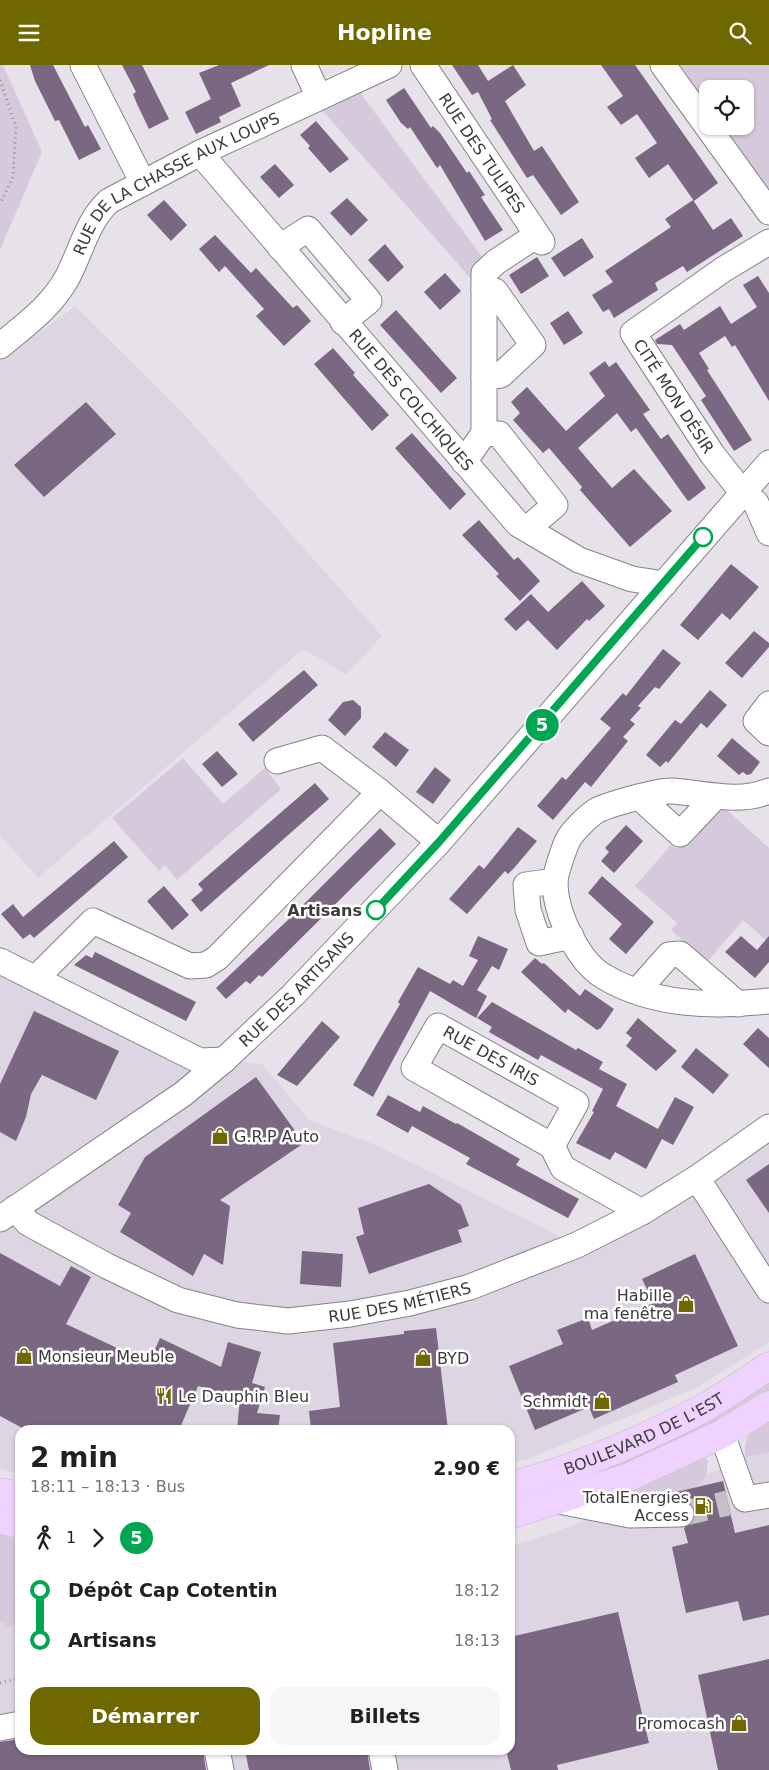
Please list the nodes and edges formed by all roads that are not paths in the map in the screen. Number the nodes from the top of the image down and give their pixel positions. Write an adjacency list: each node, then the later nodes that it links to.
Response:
1 (83, 65): 8 (street)
2 (304, 65): 6 (street)
3 (389, 65): 6 (street, RUE DE LA CHASSE AUX LOUPS)
4 (423, 65): 12 (street, RUE DES TULIPES)
5 (663, 65): 9 (street)
6 (319, 97): 7 (street, RUE DE LA CHASSE AUX LOUPS)
7 (200, 153): 8 (street, RUE DE LA CHASSE AUX LOUPS); 11 (street, RUE DES COLCHIQUES)
8 (143, 183): 14 (street, RUE DE LA CHASSE AUX LOUPS)
9 (769, 212)
10 (769, 242): 19 (street, CITÉ MON DÉSIR)
11 (280, 247): 13 (street, RUE DES COLCHIQUES); 13 (street)
12 (484, 289): 15 (street); 15 (street)
13 (343, 322): 17 (street, RUE DES COLCHIQUES)
14 (0, 346)
15 (484, 377): 16 (street)
16 (484, 433): 17 (street); 21 (street)
17 (464, 462): 21 (street, RUE DES COLCHIQUES)
18 (769, 463): 19 (street, RUE DES ARTISANS)
19 (736, 499): 20 (street); 22 (street, RUE DES ARTISANS)
20 (766, 526)
21 (527, 529): 22 (street, RUE DES COLCHIQUES)
22 (664, 584): 30 (street, RUE DES ARTISANS)
23 (769, 704): 24 (street)
24 (769, 733)
25 (277, 761): 27 (street)
26 (769, 791): 29 (street)
27 (380, 792): 30 (street); 34 (street)
28 (639, 797): 29 (street); 29 (street); 31 (street)
29 (714, 797)
30 (439, 842): 38 (street, RUE DES ARTISANS)
31 (555, 881): 32 (street); 32 (street)
32 (571, 936): 35 (street)
33 (0, 961): 34 (street)
34 (36, 978): 38 (street)
35 (637, 991): 37 (street); 37 (street)
36 (769, 1001): 37 (street)
37 (738, 1004)
38 (224, 1060): 43 (street, RUE DES ARTISANS)
39 (769, 1127): 41 (street, RUE DES MÉTIERS)
40 (552, 1146): 40 (street, RUE DES IRIS); 42 (street)
41 (696, 1178): 42 (street, RUE DES MÉTIERS); 44 (street)
42 (642, 1212): 43 (street, RUE DES MÉTIERS)
43 (7, 1213)
44 (769, 1290)
45 (769, 1366): 48 (main road, BOULEVARD DE L'EST)
46 (769, 1405): 47 (main road, BOULEVARD DE L'EST)
47 (722, 1434): 51 (street); 52 (main road, BOULEVARD DE L'EST)
48 (515, 1485)
49 (0, 1492): 50 (main road)
50 (15, 1495)
51 (747, 1499)
52 (559, 1501): 53 (main road, BOULEVARD DE L'EST); 54 (street)
53 (515, 1514)
54 (681, 1514)
55 (0, 1520): 56 (main road)
56 (15, 1523)
57 (15, 1725): 58 (street)
58 (0, 1728)
59 (218, 1755): 61 (street)
60 (382, 1755): 62 (street)
61 (221, 1770)
62 (385, 1770)

